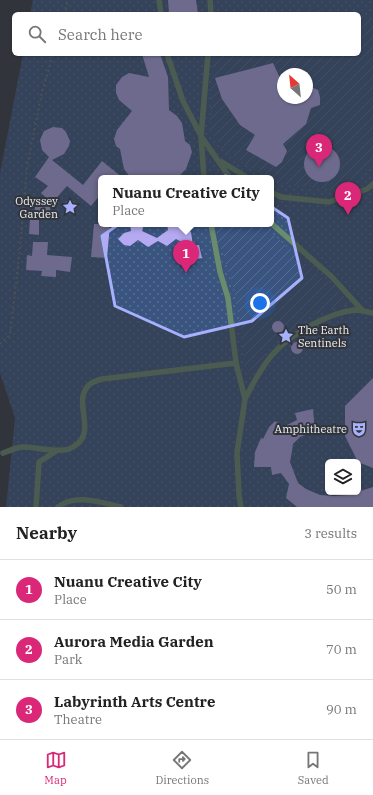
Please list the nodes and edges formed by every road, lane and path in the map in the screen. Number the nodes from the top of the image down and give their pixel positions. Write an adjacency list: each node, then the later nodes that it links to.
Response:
1 (68, 0): 4 (path)
2 (159, 0): 5 (lane)
3 (210, 0): 6 (lane)
4 (65, 12)
5 (161, 12)
6 (210, 12)
7 (52, 56): 21 (path)
8 (168, 56): 10 (lane)
9 (208, 56): 10 (lane)
10 (201, 136): 11 (lane); 12 (lane)
11 (220, 161): 13 (lane); 14 (lane)
12 (204, 175)
13 (228, 175)
14 (243, 175)
15 (373, 184): 16 (lane)
16 (274, 194)
17 (274, 226): 19 (lane)
18 (212, 227): 22 (lane)
19 (363, 311): 20 (lane); 23 (lane)
20 (373, 313)
21 (0, 344)
22 (236, 363): 23 (lane); 24 (lane)
23 (245, 399): 29 (lane)
24 (58, 450): 25 (lane); 26 (lane)
25 (3, 453)
26 (36, 507)
27 (58, 507): 28 (lane)
28 (121, 507)
29 (241, 507)

